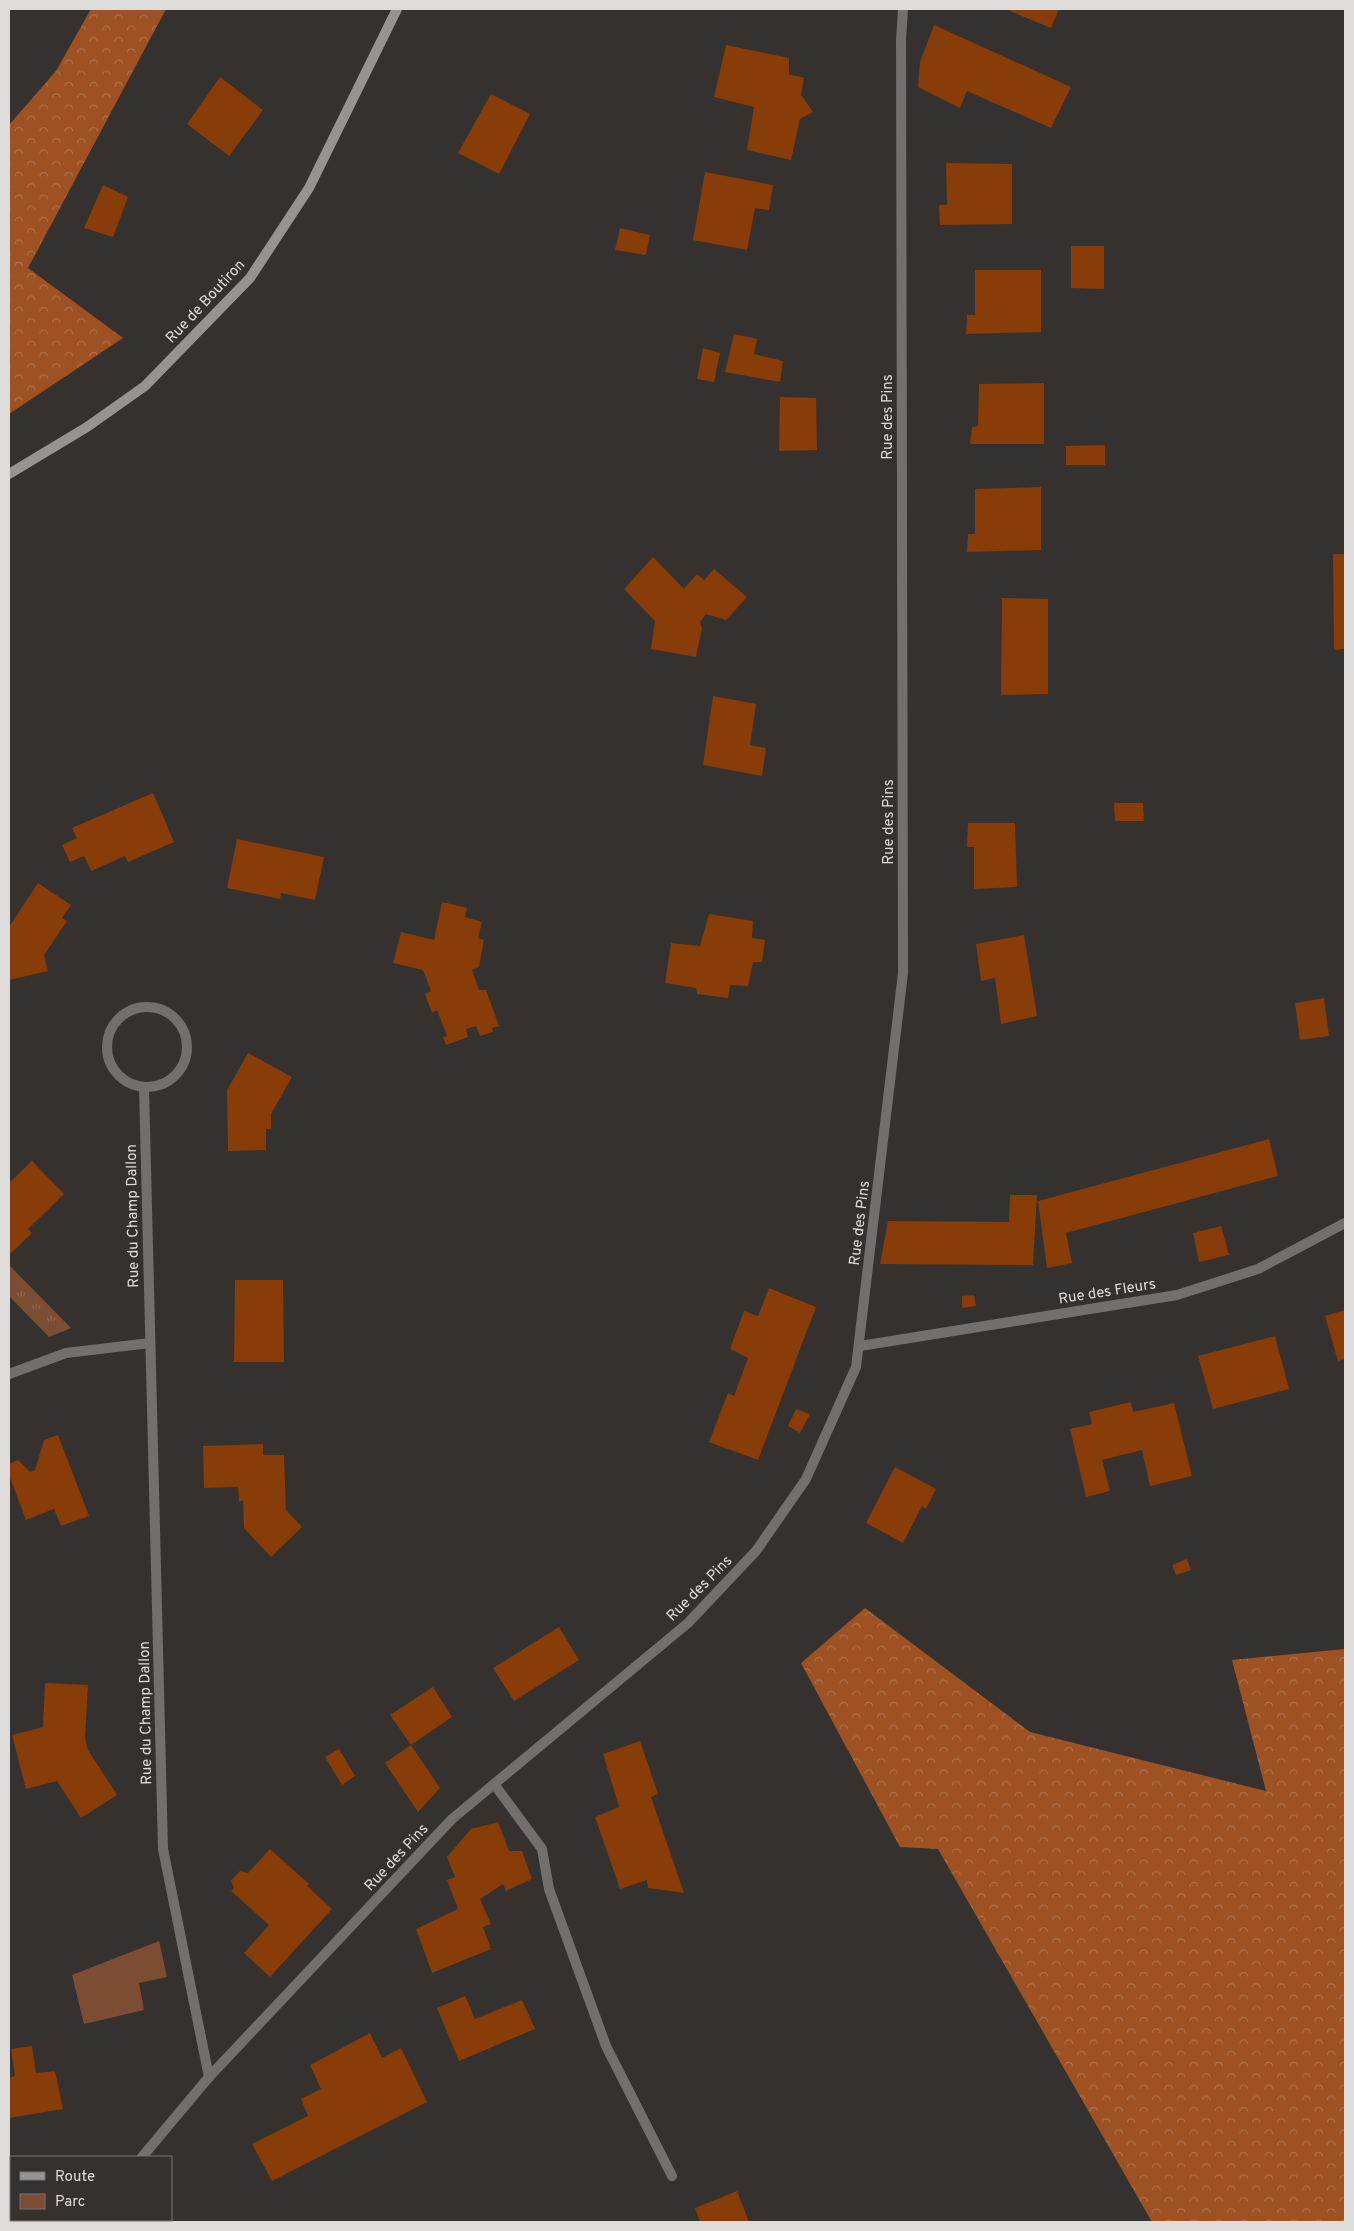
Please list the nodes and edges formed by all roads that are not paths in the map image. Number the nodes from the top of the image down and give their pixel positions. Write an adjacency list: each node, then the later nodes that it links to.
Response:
1 (397, 9): 3 (main road, Rue de Boutiron)
2 (903, 9): 7 (street, Rue des Pins)
3 (9, 474)
4 (144, 1087): 4 (street); 6 (street, Rue du Champ Dallon)
5 (1345, 1223): 7 (street, Rue des Fleurs)
6 (150, 1343): 8 (street); 10 (street, Rue du Champ Dallon)
7 (860, 1346): 9 (street, Rue des Pins)
8 (9, 1374)
9 (494, 1784): 10 (street, Rue des Pins); 12 (street)
10 (209, 2077): 11 (street, Rue des Pins)
11 (143, 2156)
12 (672, 2176)

